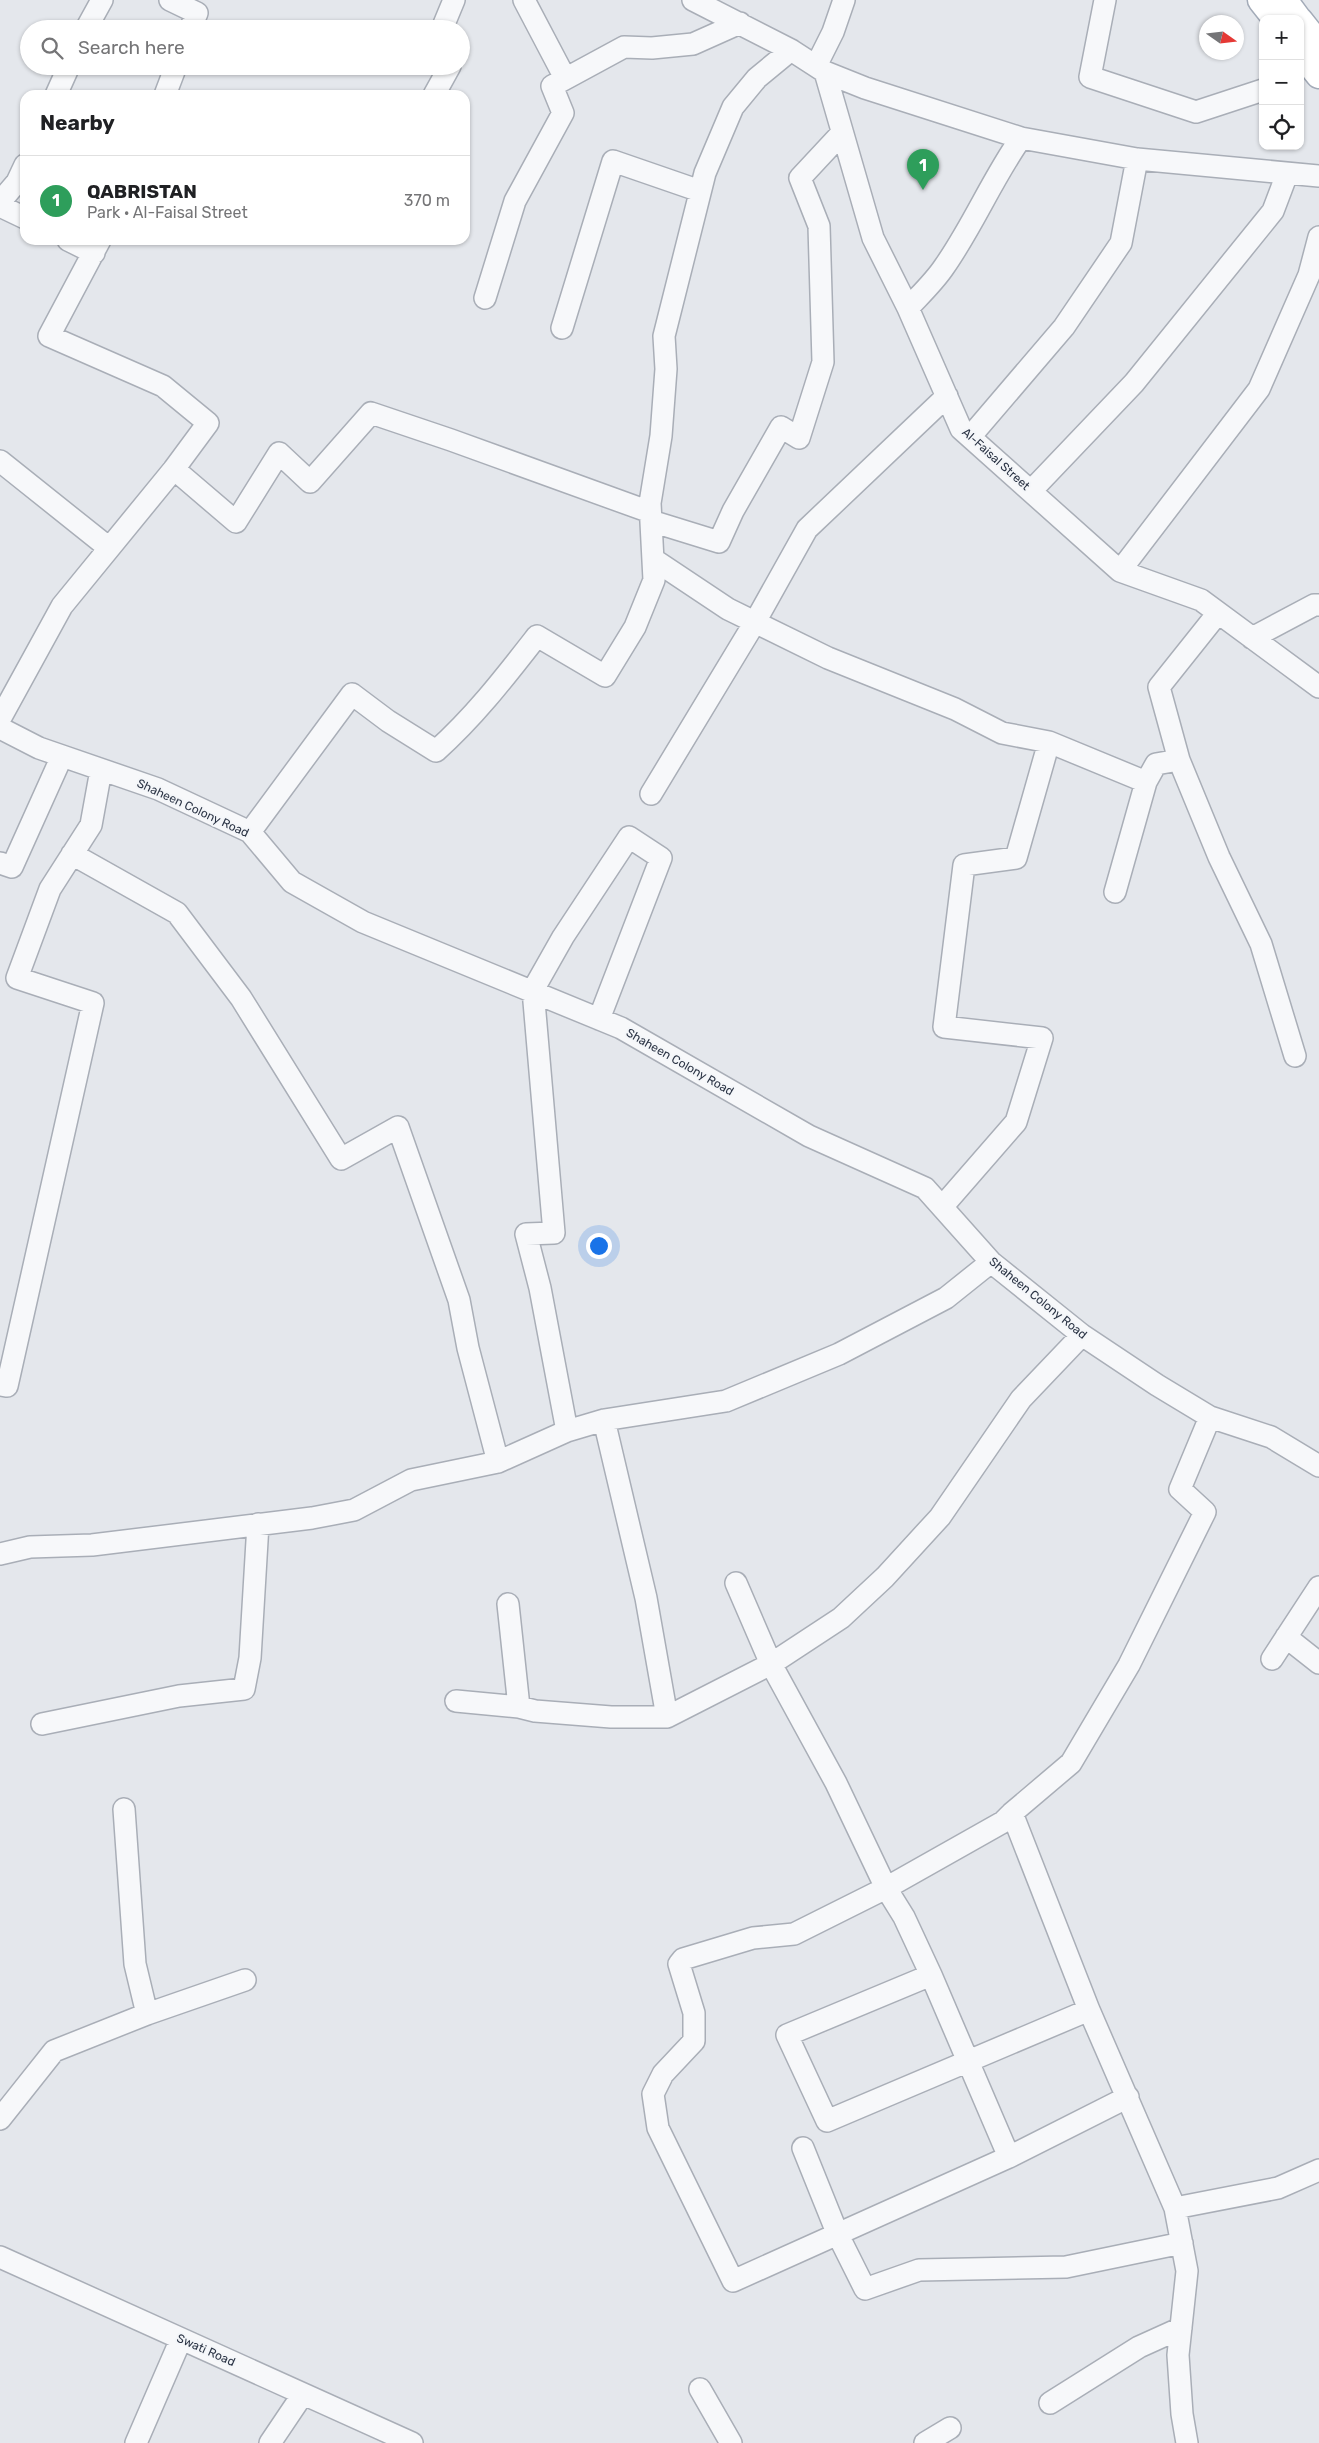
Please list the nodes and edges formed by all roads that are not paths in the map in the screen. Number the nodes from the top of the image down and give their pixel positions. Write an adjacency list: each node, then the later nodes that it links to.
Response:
1 (102, 0): 12 (street)
2 (170, 0): 13 (street)
3 (454, 0): 14 (street)
4 (524, 0): 25 (street)
5 (693, 0): 15 (street)
6 (844, 0): 20 (street)
7 (1105, 0): 29 (street)
8 (1261, 0): 10 (main road)
9 (1284, 0): 11 (main road)
10 (1273, 15)
11 (1295, 15)
12 (91, 20)
13 (194, 20)
14 (446, 20)
15 (740, 23): 18 (street); 25 (street)
16 (1304, 26): 17 (main road)
17 (1319, 45)
18 (791, 50): 20 (street); 36 (street)
19 (1304, 59): 24 (main road)
20 (820, 69): 30 (street, Al-Faisal Street); 31 (street)
21 (65, 75): 26 (street)
22 (173, 75): 27 (street)
23 (445, 75): 28 (street)
24 (1312, 75)
25 (565, 78): 41 (street)
26 (58, 90)
27 (167, 90)
28 (437, 90)
29 (1259, 91)
30 (842, 134): 42 (street, Al-Faisal Street); 49 (street)
31 (1021, 138): 32 (street); 42 (street)
32 (1136, 159): 33 (street); 45 (street)
33 (1287, 174): 35 (street); 48 (street)
34 (20, 176): 37 (street)
35 (1319, 176)
36 (700, 191): 43 (street); 49 (street)
37 (0, 204): 38 (street)
38 (20, 215)
39 (1319, 237): 52 (street)
40 (97, 246): 47 (street)
41 (485, 298)
42 (908, 308): 44 (street, Al-Faisal Street)
43 (562, 328)
44 (947, 396): 45 (street, Al-Faisal Street); 55 (street)
45 (970, 437): 48 (street, Al-Faisal Street)
46 (0, 461): 50 (street)
47 (174, 469): 49 (street); 50 (street)
48 (1031, 491): 52 (street, Al-Faisal Street)
49 (651, 516): 51 (street)
50 (109, 548): 58 (street)
51 (653, 559): 55 (street); 66 (street)
52 (1120, 571): 54 (street, Al-Faisal Street)
53 (1319, 605): 56 (street)
54 (1218, 613): 56 (street, Al-Faisal Street); 62 (street)
55 (755, 622): 60 (street); 65 (street)
56 (1252, 638): 57 (street, Al-Faisal Street)
57 (1319, 687)
58 (0, 719)
59 (0, 728): 61 (street, Shaheen Colony Road)
60 (1048, 742): 64 (street); 74 (street)
61 (62, 756): 63 (street, Shaheen Colony Road); 68 (street)
62 (1179, 760): 64 (street); 73 (street)
63 (101, 770): 66 (street, Shaheen Colony Road); 67 (street)
64 (1146, 782): 69 (street)
65 (651, 794)
66 (250, 832): 71 (street, Shaheen Colony Road)
67 (72, 854): 70 (street); 81 (street)
68 (0, 863)
69 (1115, 892)
70 (8, 977): 77 (street)
71 (533, 990): 72 (street, Shaheen Colony Road); 72 (street); 80 (street)
72 (598, 1019): 74 (street, Shaheen Colony Road)
73 (1295, 1056)
74 (942, 1207): 75 (street, Shaheen Colony Road)
75 (991, 1262): 76 (street, Shaheen Colony Road); 79 (street)
76 (1082, 1335): 78 (street, Shaheen Colony Road); 91 (street)
77 (0, 1385)
78 (1210, 1417): 82 (street, Shaheen Colony Road); 97 (street)
79 (604, 1420): 80 (street); 94 (street)
80 (567, 1431): 81 (street)
81 (498, 1462): 83 (street)
82 (1319, 1466)
83 (258, 1524): 84 (street); 95 (street)
84 (0, 1554)
85 (736, 1584): 91 (street)
86 (1319, 1587): 88 (street)
87 (508, 1604): 93 (street)
88 (1286, 1637): 89 (street); 90 (street)
89 (1272, 1659)
90 (1319, 1663)
91 (770, 1664): 94 (street); 98 (street)
92 (456, 1700): 93 (street)
93 (519, 1707): 94 (street)
94 (667, 1716)
95 (42, 1724)
96 (124, 1810): 102 (street)
97 (1012, 1813): 98 (street); 101 (street)
98 (886, 1888): 99 (street); 110 (street)
99 (931, 1974): 103 (street); 103 (street)
100 (246, 1980): 102 (street)
101 (1089, 2010): 103 (street); 104 (street)
102 (148, 2014): 105 (street)
103 (967, 2060): 107 (street)
104 (1128, 2097): 107 (street); 109 (street)
105 (0, 2118)
106 (803, 2148): 110 (street)
107 (1009, 2157): 110 (street)
108 (1319, 2170): 109 (street)
109 (1175, 2208): 111 (street)
110 (838, 2235): 111 (street)
111 (1182, 2243): 113 (street)
112 (0, 2257): 114 (street, Swati Road)
113 (1181, 2328): 117 (street); 124 (street)
114 (181, 2339): 116 (street, Swati Road); 119 (street)
115 (700, 2389): 122 (street)
116 (303, 2394): 120 (street); 121 (street, Swati Road)
117 (1050, 2403)
118 (950, 2428): 123 (street)
119 (136, 2443)
120 (270, 2443)
121 (412, 2443)
122 (731, 2443)
123 (926, 2443)
124 (1187, 2443)

